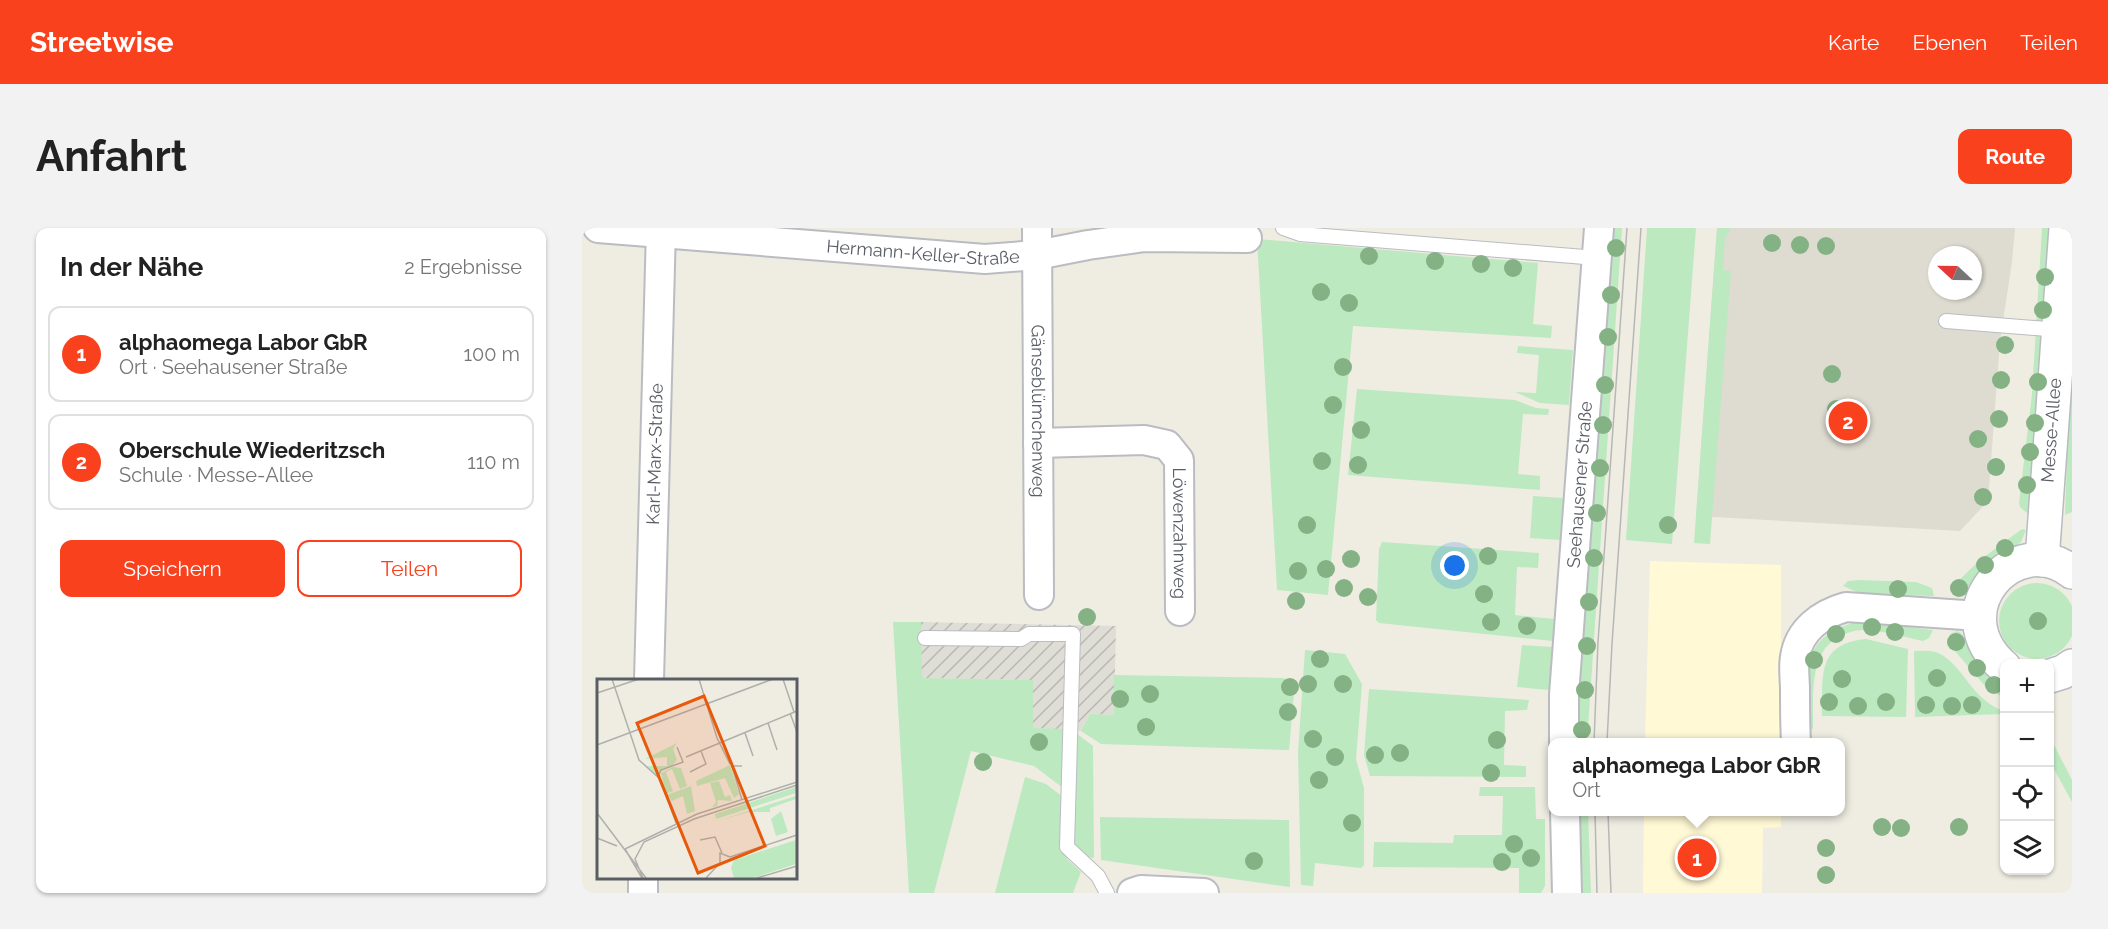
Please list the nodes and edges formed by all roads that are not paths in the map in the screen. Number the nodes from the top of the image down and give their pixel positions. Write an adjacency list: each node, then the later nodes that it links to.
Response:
1 (598, 228): 5 (street, Hermann-Keller-Straße)
2 (1283, 228): 8 (lane)
3 (1599, 228): 8 (street, Seehausener Straße)
4 (2066, 228): 10 (main road, Messe-Allee)
5 (661, 231): 7 (street, Hermann-Keller-Straße); 19 (street, Karl-Marx-Straße)
6 (1247, 238): 7 (street, Hermann-Keller-Straße)
7 (1037, 242): 11 (street, Gänseblümchenweg)
8 (1597, 258): 20 (street, Seehausener Straße)
9 (1946, 321): 10 (lane)
10 (2059, 330): 12 (main road, Messe-Allee)
11 (1038, 443): 14 (street, Gänseblümchenweg); 15 (street, Löwenzahnweg)
12 (2042, 560): 13 (main road); 16 (main road)
13 (2072, 572)
14 (1039, 595)
15 (1180, 611)
16 (1979, 616): 18 (main road); 21 (street)
17 (925, 638): 26 (lane)
18 (2000, 663)
19 (649, 679)
20 (1564, 738)
21 (1796, 738)
22 (1565, 816): 28 (street)
23 (644, 878): 25 (street)
24 (1138, 892): 27 (street)
25 (643, 893)
26 (1107, 893)
27 (1204, 893)
28 (1567, 893)

